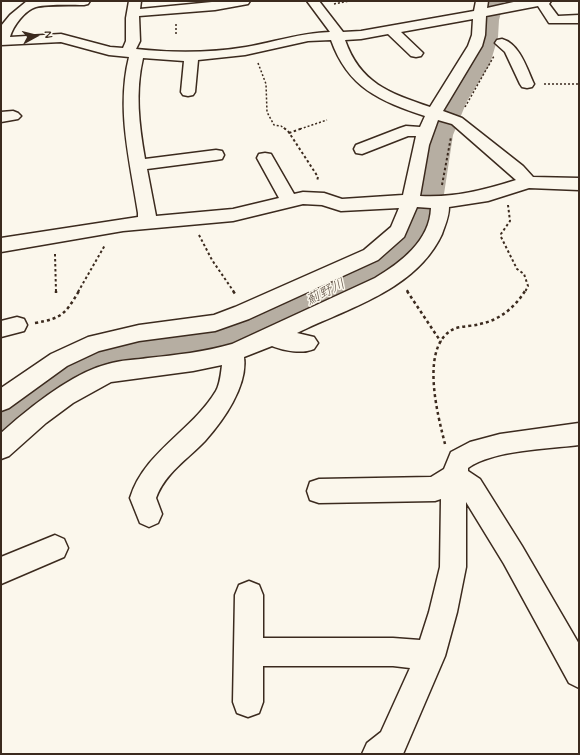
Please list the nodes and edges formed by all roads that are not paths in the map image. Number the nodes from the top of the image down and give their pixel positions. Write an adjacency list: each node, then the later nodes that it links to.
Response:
1 (84, 1): 5 (street)
2 (244, 1): 6 (street)
3 (313, 1): 15 (street)
4 (544, 1): 7 (street); 12 (street)
5 (35, 2): 10 (street)
6 (230, 2): 9 (street)
7 (499, 9): 11 (street); 16 (street)
8 (1, 10): 10 (street)
9 (134, 12): 13 (street); 19 (street)
10 (18, 13): 17 (street)
11 (480, 15): 14 (street); 16 (street); 23 (street)
12 (579, 19)
13 (176, 20)
14 (391, 30): 15 (street); 18 (street)
15 (337, 36): 20 (street); 23 (street)
16 (501, 36): 21 (street)
17 (1, 41): 19 (street)
18 (416, 53)
19 (132, 54): 20 (street); 28 (street)
20 (191, 56): 22 (street)
21 (533, 85)
22 (188, 92)
23 (434, 113): 24 (street); 29 (street)
24 (426, 132): 25 (street); 32 (street)
25 (362, 149)
26 (216, 155): 28 (street)
27 (265, 158): 31 (street)
28 (139, 165): 34 (street)
29 (528, 182): 30 (street); 33 (street)
30 (579, 184)
31 (289, 200): 32 (street); 34 (street)
32 (410, 201): 33 (street); 39 (street)
33 (439, 203): 36 (street)
34 (146, 222): 35 (street)
35 (1, 245)
36 (272, 336): 37 (street); 38 (street)
37 (307, 343)
38 (233, 353): 41 (street); 44 (street)
39 (1, 401)
40 (579, 434): 42 (street)
41 (1, 448)
42 (456, 470): 43 (street); 49 (street); 50 (street)
43 (319, 490)
44 (149, 514)
45 (55, 548): 46 (street)
46 (1, 570)
47 (249, 595): 48 (street)
48 (248, 652): 49 (street); 51 (street)
49 (430, 656): 52 (street)
50 (579, 673)
51 (248, 702)
52 (387, 750)

